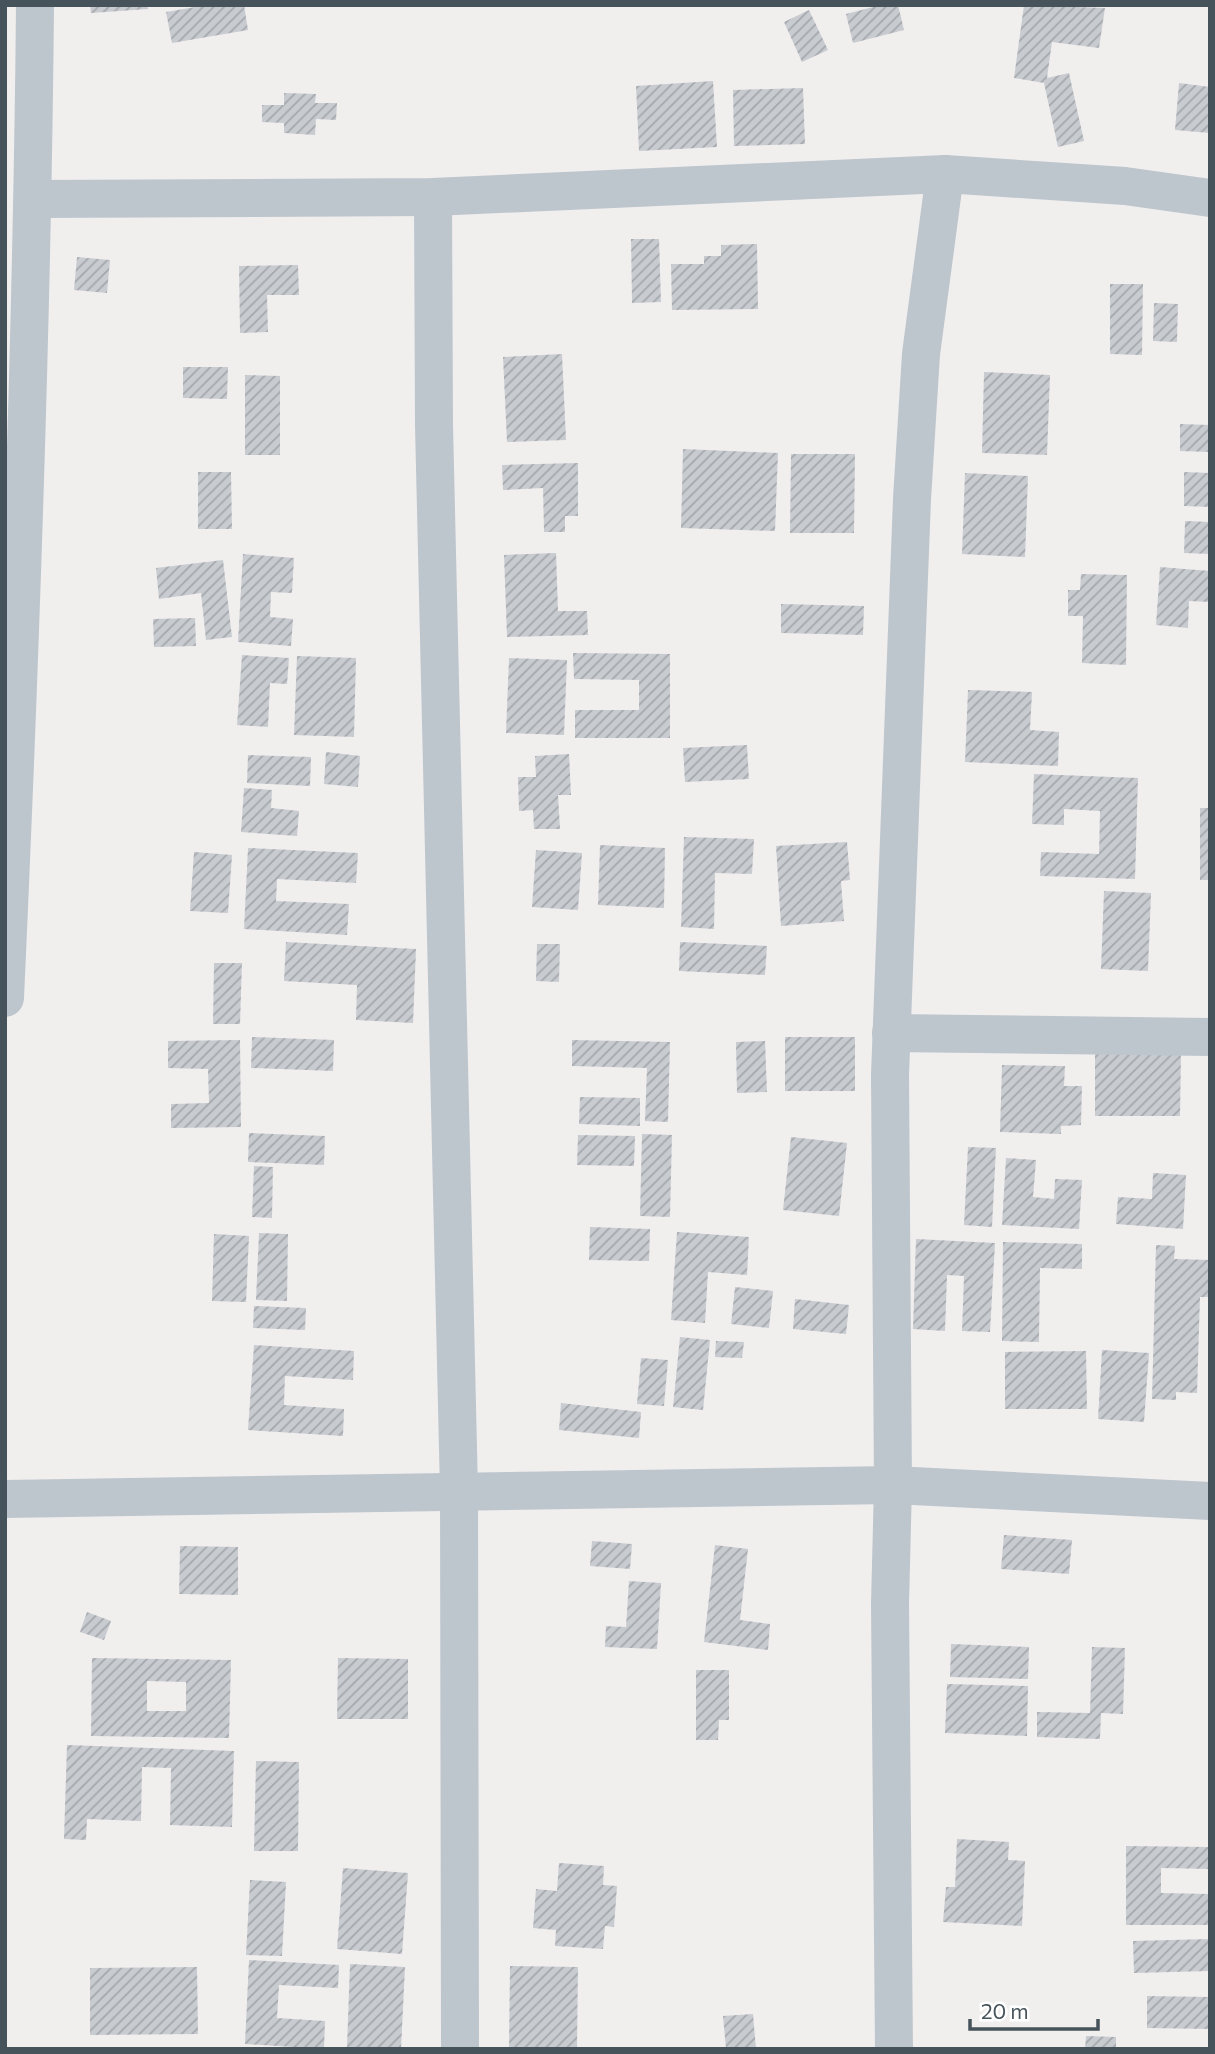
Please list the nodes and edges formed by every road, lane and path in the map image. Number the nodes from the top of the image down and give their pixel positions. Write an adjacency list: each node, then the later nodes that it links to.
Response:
1 (35, 5): 5 (street)
2 (945, 174): 3 (street); 4 (street); 7 (street)
3 (433, 197): 5 (street); 10 (street)
4 (1210, 198)
5 (33, 199): 6 (street)
6 (5, 998)
7 (891, 1033): 8 (street); 9 (street)
8 (1210, 1037)
9 (892, 1485): 10 (street); 12 (street); 14 (street)
10 (459, 1491): 11 (street); 13 (street)
11 (5, 1499)
12 (1210, 1501)
13 (460, 2049)
14 (894, 2049)

